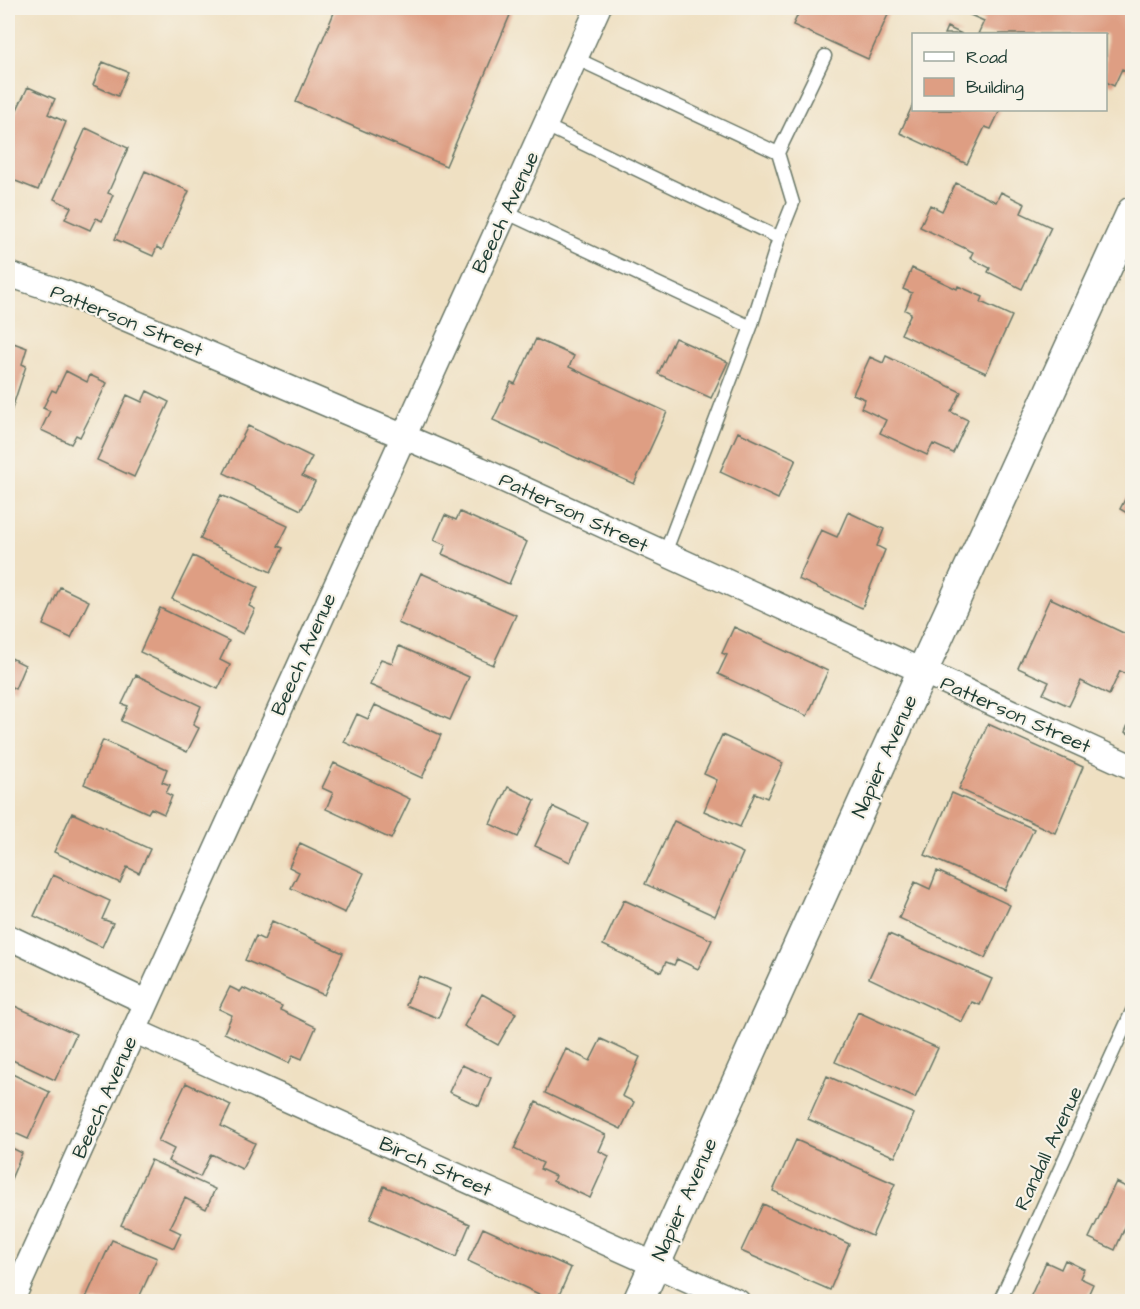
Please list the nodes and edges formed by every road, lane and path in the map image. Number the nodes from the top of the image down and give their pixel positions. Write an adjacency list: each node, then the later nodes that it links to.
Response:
1 (598, 8): 3 (street, Beech Avenue)
2 (825, 56): 5 (lane)
3 (575, 58): 4 (street, Beech Avenue); 5 (lane)
4 (544, 125): 6 (street, Beech Avenue); 8 (lane)
5 (778, 153): 8 (lane)
6 (505, 212): 10 (lane); 11 (street, Beech Avenue)
7 (1132, 212): 13 (street, Napier Avenue)
8 (779, 238): 10 (lane)
9 (8, 274): 11 (street, Patterson Street)
10 (751, 327): 12 (lane)
11 (402, 436): 12 (street, Patterson Street); 16 (street, Beech Avenue)
12 (665, 553): 13 (street, Patterson Street)
13 (922, 672): 14 (street, Patterson Street); 19 (street, Napier Avenue)
14 (1132, 766)
15 (8, 938): 16 (street)
16 (146, 1002): 18 (street, Beech Avenue)
17 (1132, 1011): 23 (lane, Randall Avenue)
18 (135, 1031): 19 (street, Birch Street); 20 (street, Beech Avenue)
19 (655, 1264): 21 (street, Napier Avenue); 22 (street, Birch Street)
20 (11, 1302)
21 (638, 1302)
22 (738, 1302)
23 (999, 1302)

